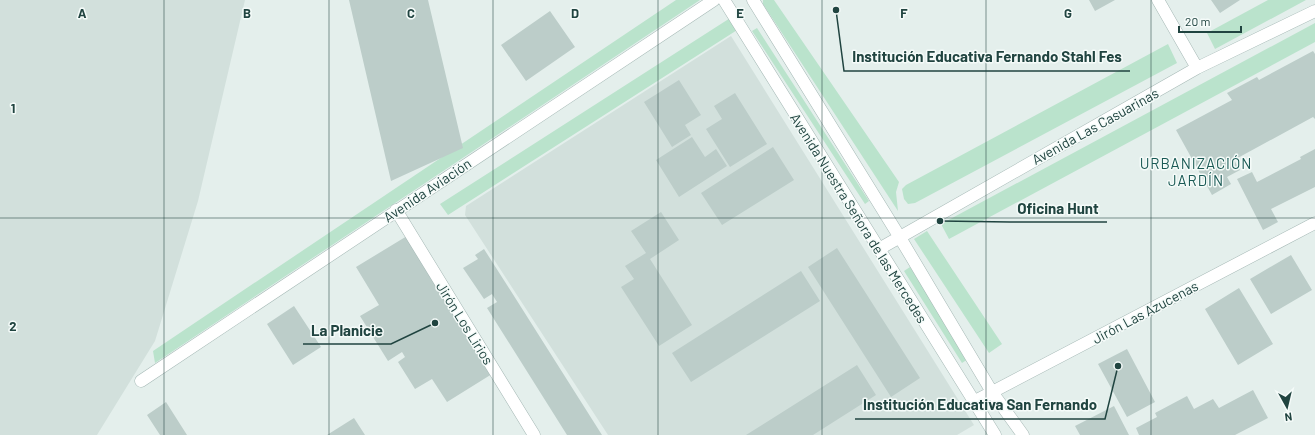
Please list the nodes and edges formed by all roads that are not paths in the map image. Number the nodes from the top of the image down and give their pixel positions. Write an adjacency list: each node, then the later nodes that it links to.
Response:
1 (714, 0): 7 (street, Avenida Aviación)
2 (724, 0): 10 (street, Avenida Nuestra Señora de las Mercedes)
3 (753, 0): 9 (street, Avenida Nuestra Señora de las Mercedes)
4 (1158, 0): 6 (street)
5 (1315, 11): 6 (street, Avenida Las Casuarinas)
6 (1197, 68): 9 (street, Avenida Las Casuarinas)
7 (396, 210): 11 (street, Avenida Aviación); 14 (street, Jirón Los Lirios)
8 (1315, 223): 12 (street, Jirón Las Azucenas)
9 (899, 236): 10 (street, Avenida Las Casuarinas); 12 (street, Avenida Nuestra Señora de las Mercedes)
10 (879, 249): 13 (street, Avenida Nuestra Señora de las Mercedes)
11 (141, 381)
12 (992, 392): 13 (street, Jirón Las Azucenas); 16 (street, Avenida Nuestra Señora de las Mercedes)
13 (975, 402): 15 (street, Avenida Nuestra Señora de las Mercedes)
14 (534, 435)
15 (995, 435)
16 (1022, 435)

